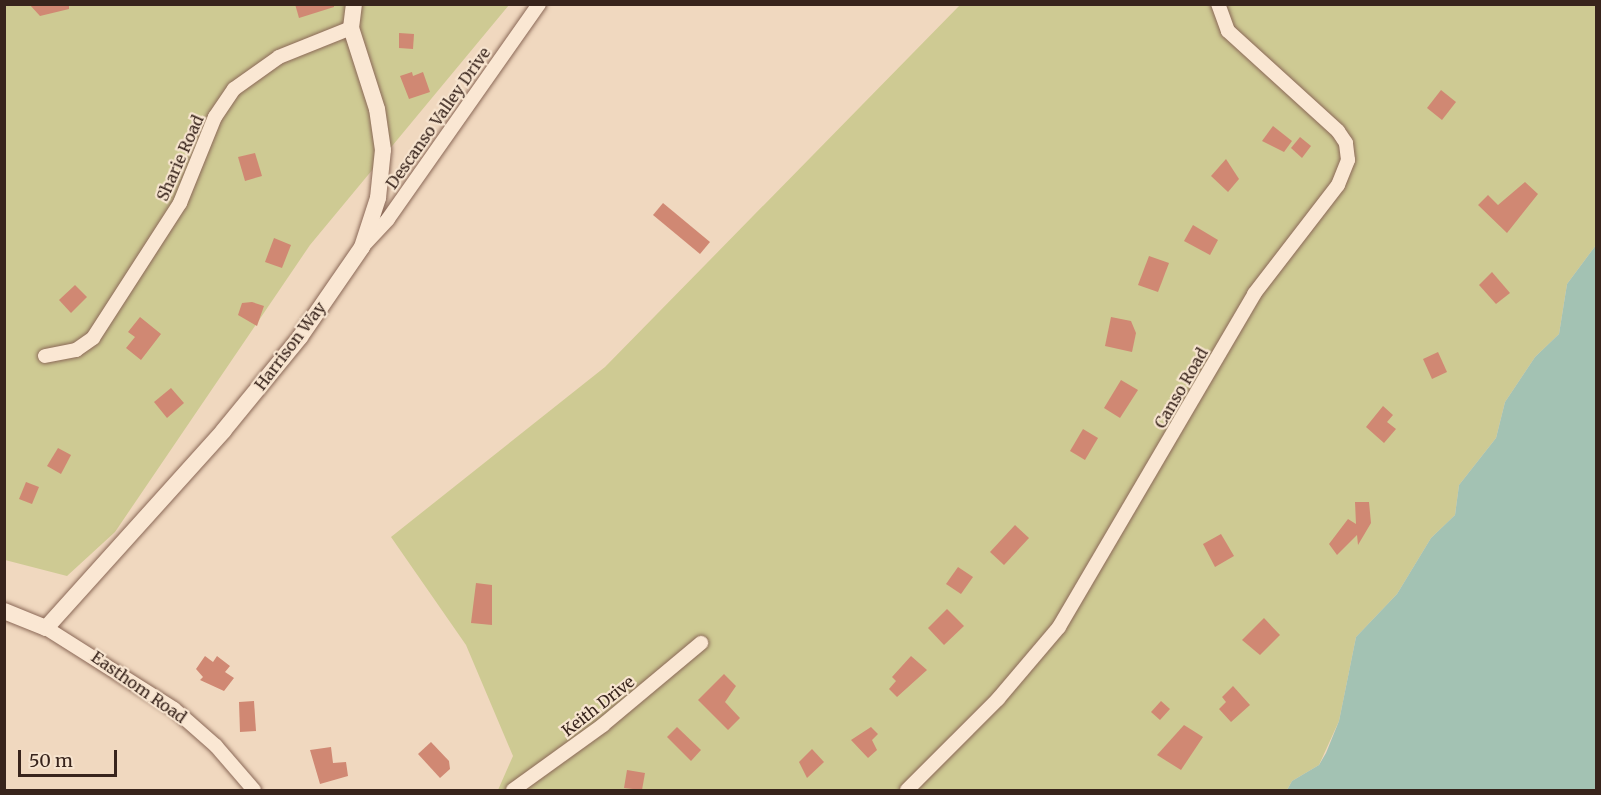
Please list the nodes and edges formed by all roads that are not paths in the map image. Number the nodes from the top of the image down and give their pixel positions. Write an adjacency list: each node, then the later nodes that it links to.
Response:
1 (354, 4): 4 (street, Harrison Way)
2 (538, 4): 5 (street, Descanso Valley Drive)
3 (1218, 4): 12 (street, Canso Road)
4 (351, 28): 5 (street, Harrison Way); 6 (street, Sharie Road)
5 (362, 247): 8 (street, Harrison Way)
6 (45, 356)
7 (4, 611): 8 (street, Easthom Road)
8 (46, 628): 10 (street, Easthom Road)
9 (701, 644): 11 (street, Keith Drive)
10 (254, 790)
11 (513, 790)
12 (907, 790)

